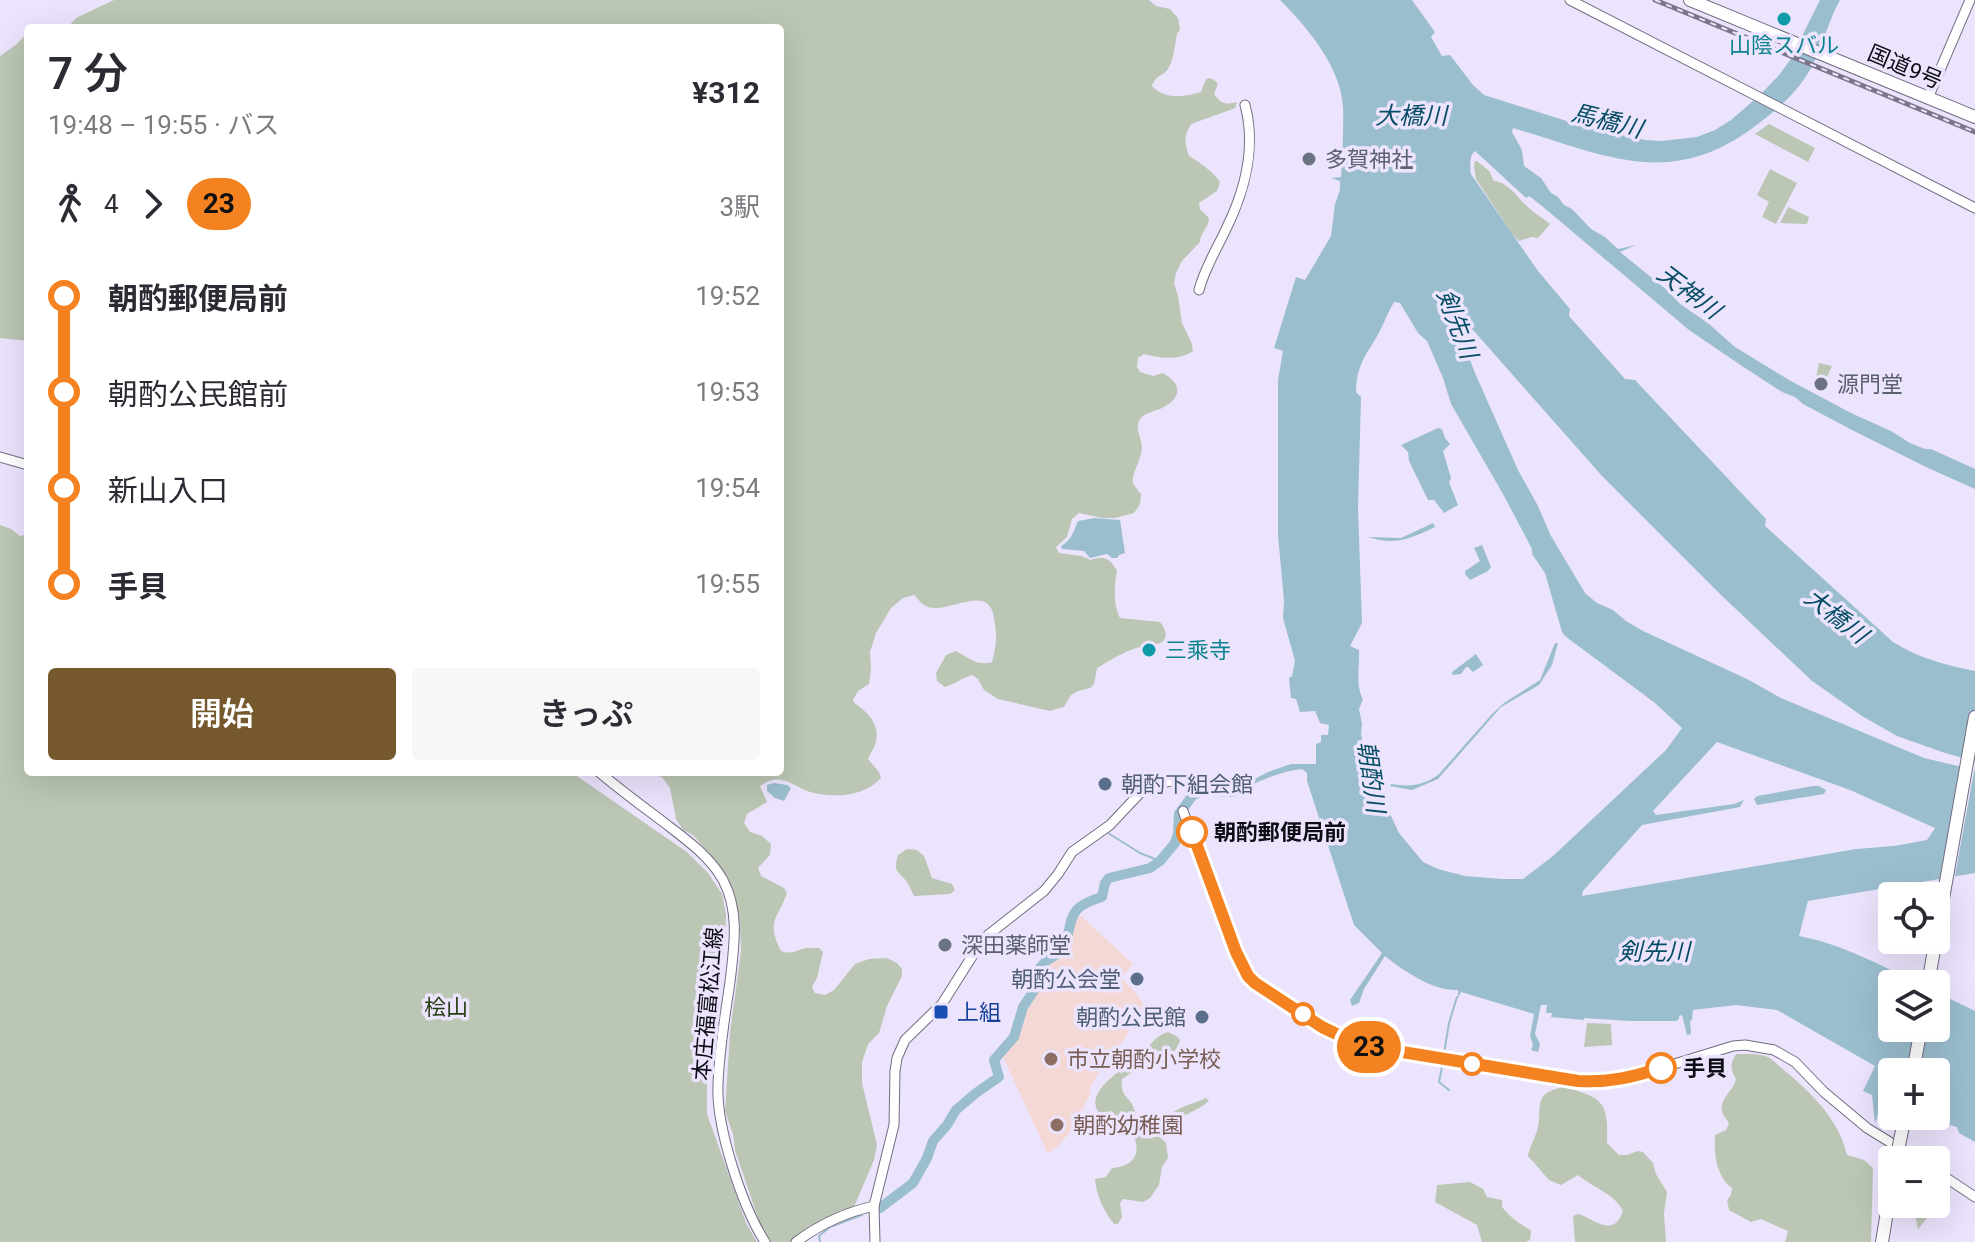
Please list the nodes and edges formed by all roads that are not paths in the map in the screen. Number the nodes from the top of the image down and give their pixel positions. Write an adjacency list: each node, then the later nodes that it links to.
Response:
1 (1570, 0): 7 (street)
2 (1690, 0): 4 (highway, 国道9号)
3 (1970, 0): 4 (street)
4 (1928, 98): 6 (highway, 国道9号)
5 (1245, 105): 8 (street)
6 (1975, 117)
7 (1975, 208)
8 (1199, 290)
9 (0, 457): 10 (street)
10 (24, 464)
11 (1975, 717): 15 (highway)
12 (604, 776): 21 (street, 本庄福富松江線)
13 (1171, 781): 19 (street)
14 (1183, 811): 16 (street)
15 (1930, 970)
16 (1896, 1146)
17 (1950, 1180): 18 (street)
18 (1975, 1197)
19 (874, 1206): 22 (street); 23 (street)
20 (1886, 1218): 24 (highway)
21 (765, 1242)
22 (796, 1242)
23 (875, 1242)
24 (1882, 1242)

